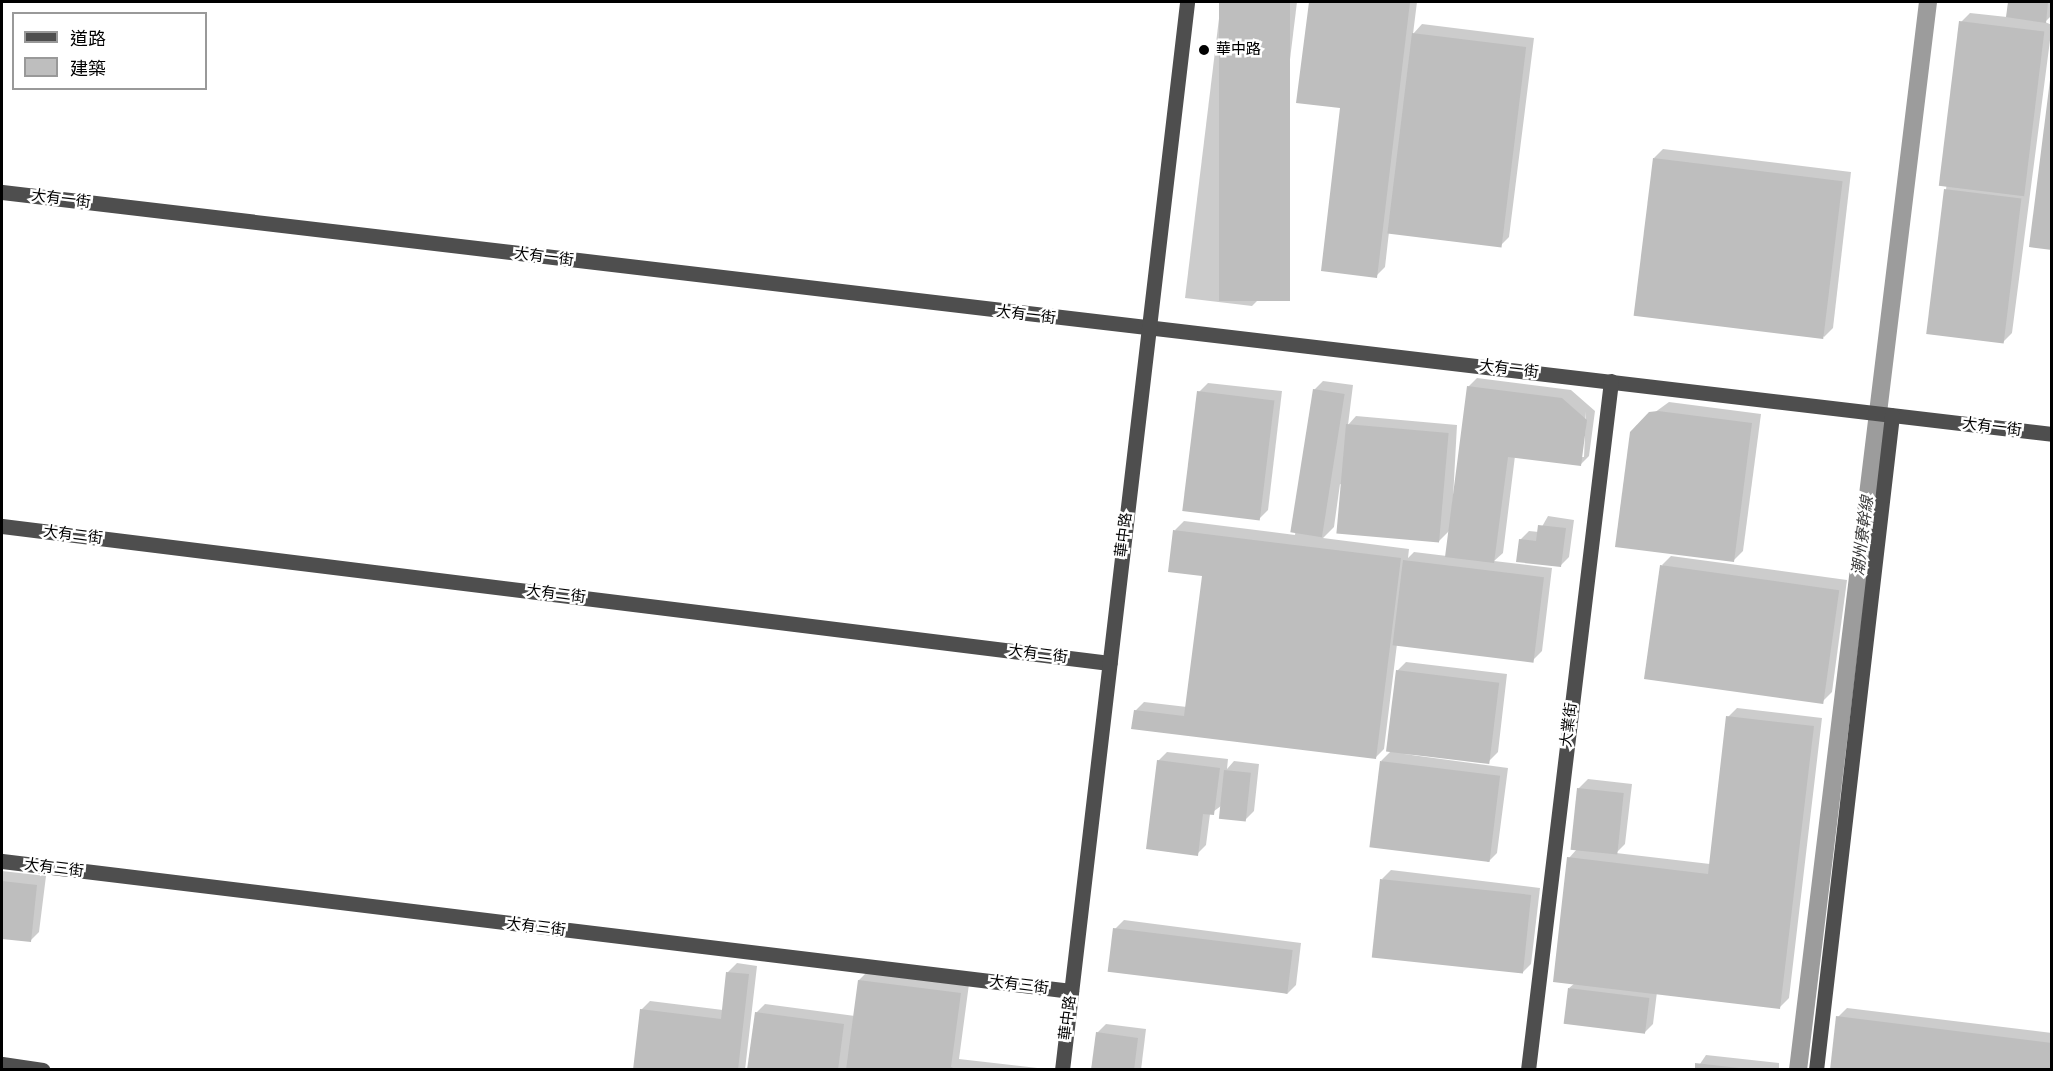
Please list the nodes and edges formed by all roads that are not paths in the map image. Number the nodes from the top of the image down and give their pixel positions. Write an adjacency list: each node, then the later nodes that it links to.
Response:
1 (1187, 2): 3 (street, 華中路)
2 (2, 192): 3 (street, 大有一街)
3 (1148, 330): 4 (street, 大有一街); 8 (street, 華中路)
4 (1611, 381): 5 (street, 大有一街); 14 (street, 大業街)
5 (1892, 415): 6 (street, 大有一街); 15 (street)
6 (2052, 434)
7 (2, 526): 8 (street, 大有二街)
8 (1110, 663): 10 (street, 華中路)
9 (2, 861): 10 (street, 大有三街)
10 (1071, 992): 13 (street, 華中路)
11 (2, 1064): 12 (street)
12 (43, 1070)
13 (1062, 1070)
14 (1528, 1070)
15 (1816, 1070)

